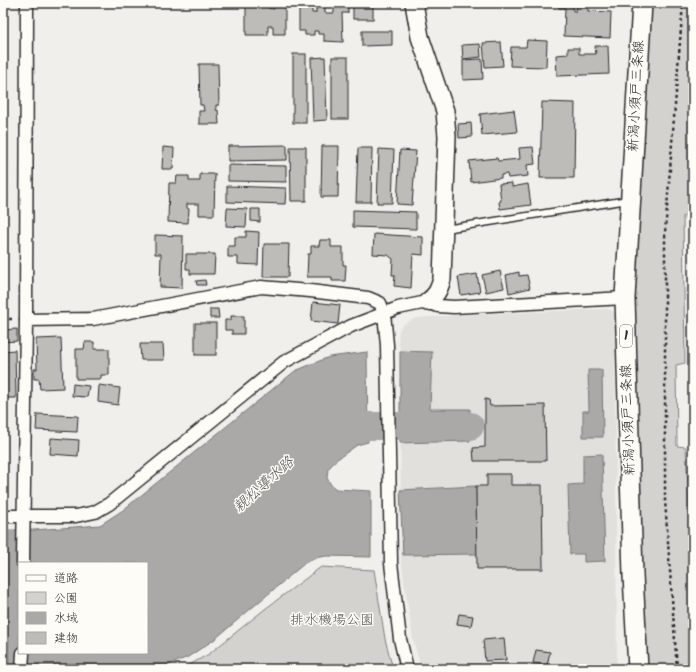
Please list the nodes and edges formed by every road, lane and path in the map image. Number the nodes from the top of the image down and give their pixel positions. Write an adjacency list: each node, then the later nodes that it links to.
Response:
1 (27, 3): 10 (street)
2 (414, 3): 6 (street)
3 (642, 3): 5 (main road, 新潟小須戸三条線 / 1)
4 (683, 3): 18 (path)
5 (630, 199): 6 (lane); 7 (main road, 新潟小須戸三条線 / 1)
6 (443, 229): 8 (street)
7 (625, 298): 8 (street); 17 (main road, 新潟小須戸三条線 / 1)
8 (427, 302): 9 (street)
9 (384, 313): 10 (street); 12 (street); 16 (street)
10 (26, 320): 12 (street)
11 (3, 516): 12 (street)
12 (23, 522): 13 (street)
13 (23, 562)
14 (22, 654): 15 (street)
15 (22, 669)
16 (406, 669)
17 (638, 669)
18 (677, 669)

